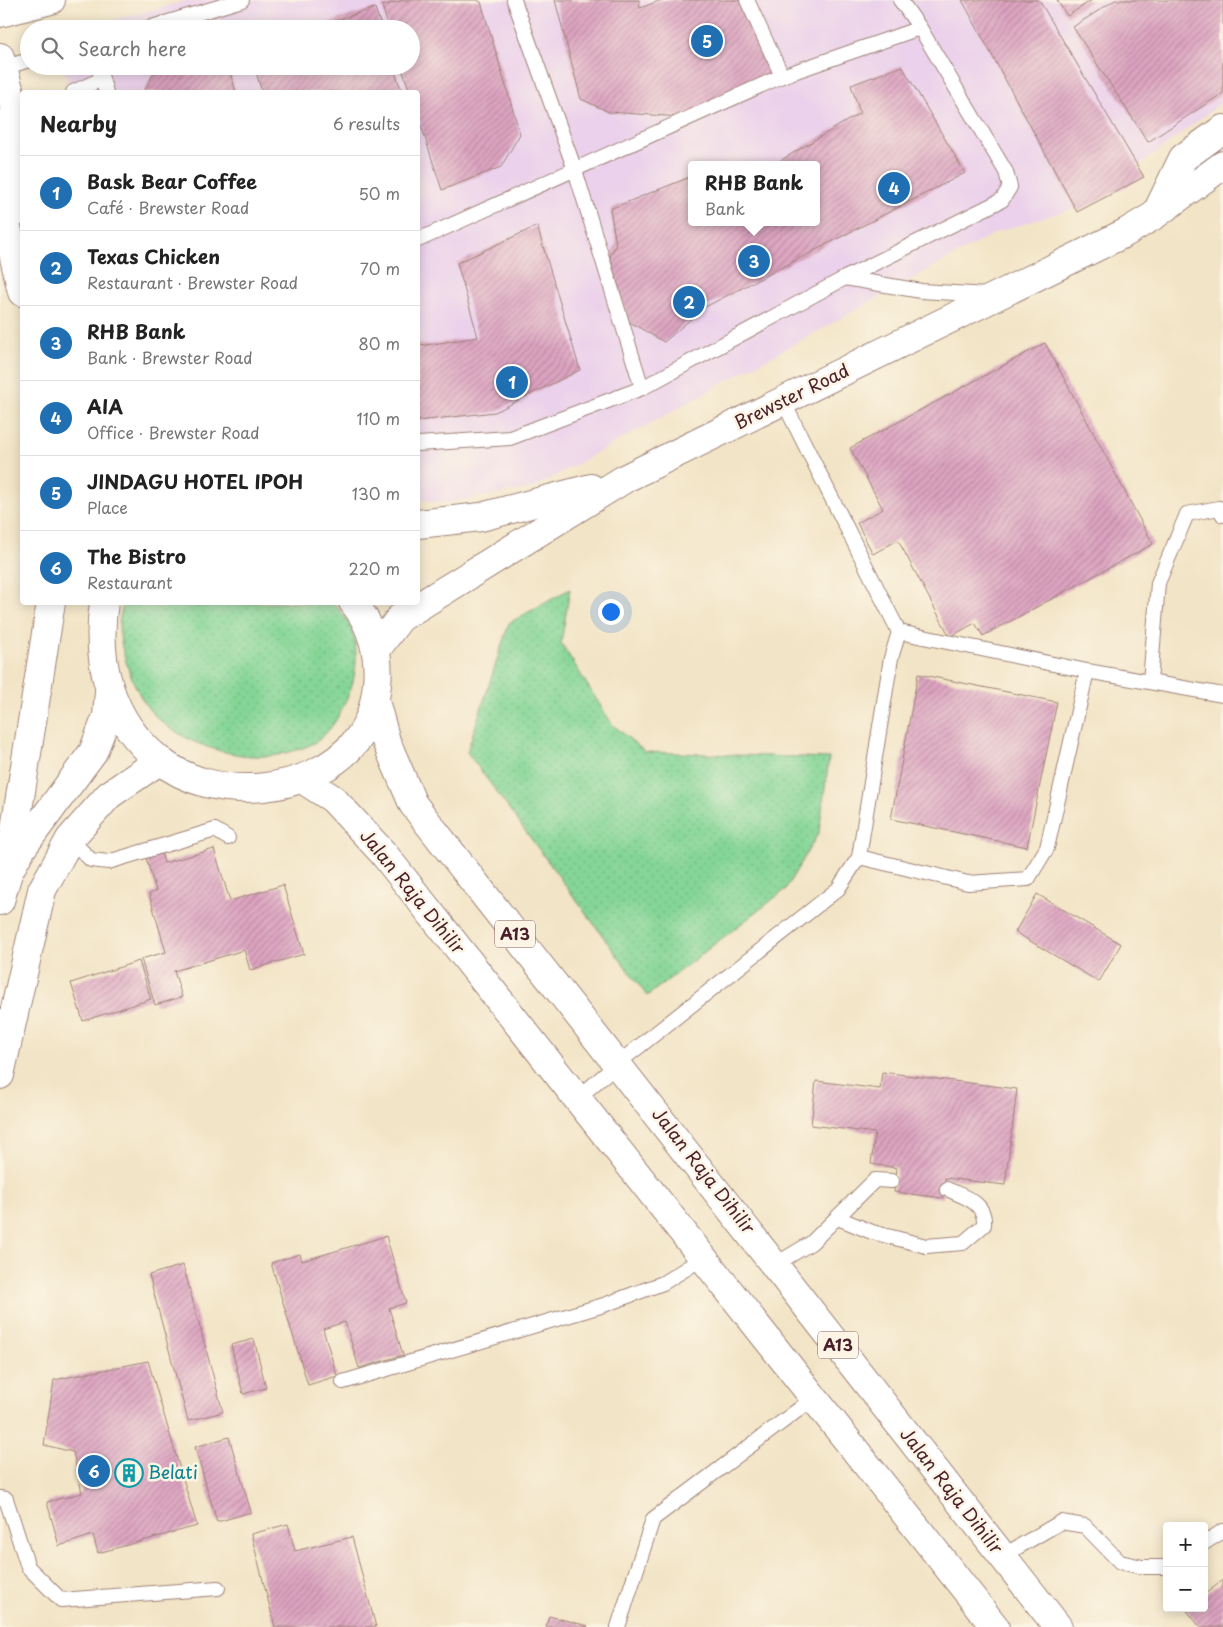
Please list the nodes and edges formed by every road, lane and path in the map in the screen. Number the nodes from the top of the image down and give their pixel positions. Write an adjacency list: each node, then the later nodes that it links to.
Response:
1 (242, 0): 7 (lane)
2 (514, 0): 17 (lane)
3 (747, 0): 10 (lane)
4 (900, 0): 8 (lane)
5 (44, 1): 6 (main road)
6 (0, 13)
7 (176, 20)
8 (920, 28): 10 (lane); 22 (lane)
9 (11, 62): 13 (main road)
10 (782, 76): 17 (lane)
11 (102, 79): 12 (lane)
12 (77, 90)
13 (20, 122)
14 (0, 124): 19 (main road)
15 (1223, 130): 20 (main road)
16 (1223, 165): 20 (main road, Brewster Road)
17 (575, 170): 21 (lane); 25 (lane)
18 (0, 197): 23 (main road)
19 (20, 203)
20 (1155, 215): 24 (main road, Brewster Road)
21 (420, 239)
22 (845, 278): 24 (lane); 25 (lane)
23 (20, 283)
24 (998, 295): 26 (main road, Brewster Road)
25 (642, 388): 27 (lane)
26 (783, 401): 28 (main road, Brewster Road); 34 (lane)
27 (420, 444)
28 (626, 478): 30 (main road); 35 (main road, Brewster Road)
29 (1223, 515): 37 (lane)
30 (420, 524)
31 (51, 605): 46 (main road)
32 (104, 605): 38 (main road)
33 (355, 605): 35 (main road)
34 (899, 632): 36 (lane); 45 (lane)
35 (376, 650): 40 (main road)
36 (1087, 671): 37 (lane); 45 (lane)
37 (1150, 682): 39 (lane)
38 (109, 692): 41 (main road); 46 (main road)
39 (1223, 695)
40 (375, 701): 42 (main road); 48 (main road, Jalan Raja Dihilir / A13)
41 (159, 760): 42 (main road); 44 (main road)
42 (302, 779): 50 (main road, Jalan Raja Dihilir)
43 (228, 838): 44 (lane)
44 (70, 839): 49 (main road)
45 (859, 857): 48 (lane)
46 (8, 873): 47 (main road)
47 (0, 901)
48 (617, 1064): 50 (lane); 55 (main road, Jalan Raja Dihilir / A13)
49 (0, 1075)
50 (576, 1099): 54 (main road, Jalan Raja Dihilir)
51 (892, 1181): 53 (lane)
52 (947, 1189): 53 (lane)
53 (838, 1218): 55 (lane)
54 (703, 1258): 56 (lane); 57 (main road, Jalan Raja Dihilir)
55 (776, 1264): 61 (main road, Jalan Raja Dihilir / A13)
56 (342, 1382)
57 (814, 1398): 64 (lane); 65 (main road, Jalan Raja Dihilir)
58 (0, 1498): 63 (lane)
59 (1223, 1531): 60 (lane)
60 (1208, 1540)
61 (1001, 1557): 62 (lane); 66 (main road, Jalan Raja Dihilir / A13)
62 (1163, 1567)
63 (218, 1588)
64 (618, 1627)
65 (995, 1627)
66 (1058, 1627)

